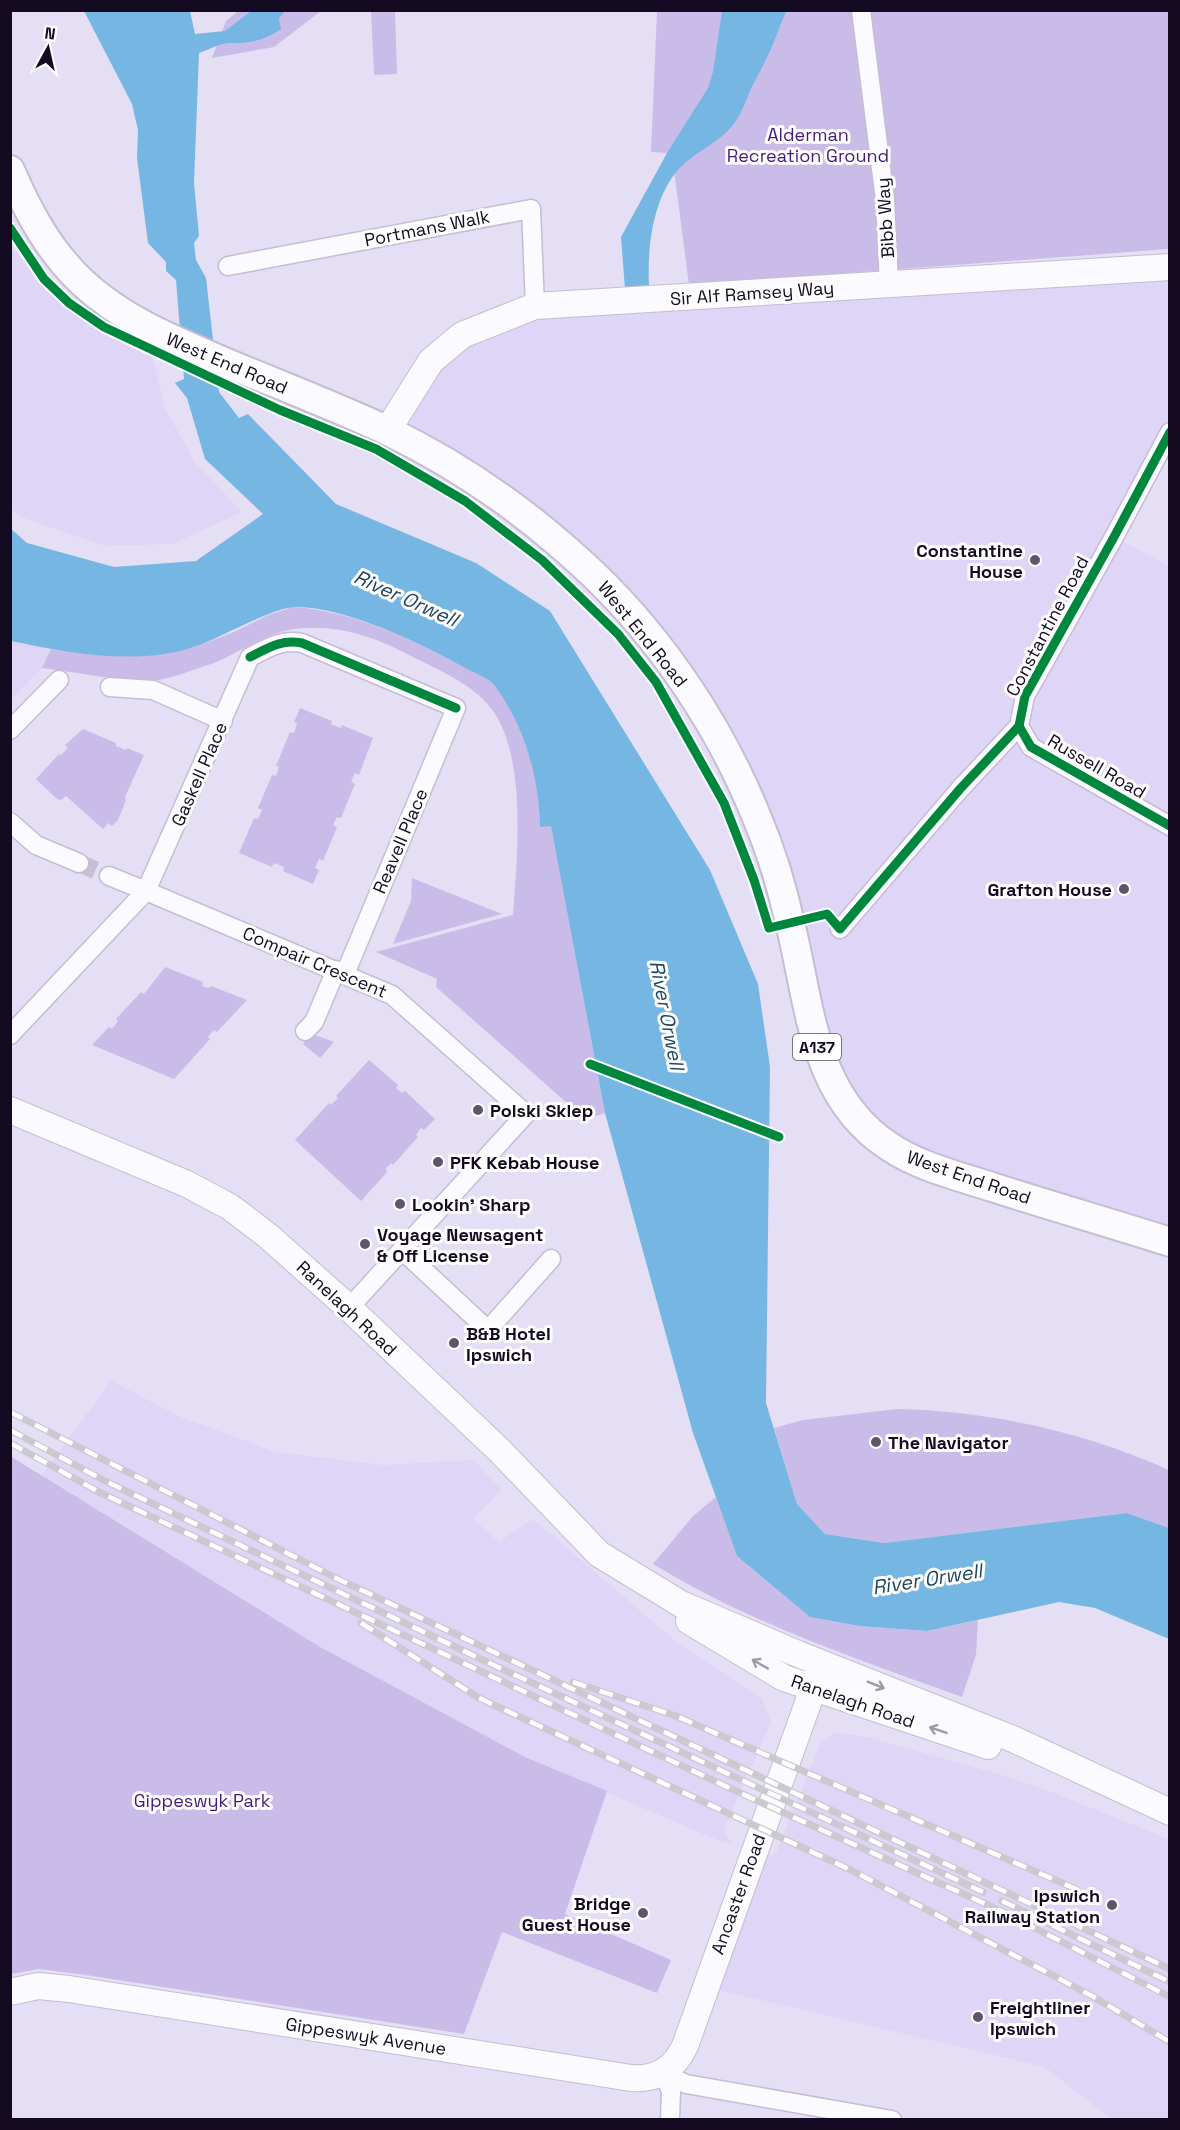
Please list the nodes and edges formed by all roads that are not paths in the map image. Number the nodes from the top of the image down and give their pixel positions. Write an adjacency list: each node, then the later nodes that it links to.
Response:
1 (861, 10): 5 (street, Bibb Way)
2 (10, 170): 7 (main road, West End Road / A137)
3 (228, 266): 6 (street, Portmans Walk)
4 (1170, 267): 5 (street, Sir Alf Ramsey Way)
5 (889, 284): 6 (street, Sir Alf Ramsey Way)
6 (535, 306): 7 (street, Sir Alf Ramsey Way)
7 (387, 431): 25 (main road, West End Road / A137)
8 (1170, 432): 13 (street, Constantine Road)
9 (250, 657): 12 (street, Gaskell Place); 21 (street, Reavell Place)
10 (59, 680): 14 (street)
11 (110, 687): 12 (street)
12 (223, 721): 19 (street, Gaskell Place)
13 (1019, 726): 16 (street, Russell Road); 20 (street, Constantine Road)
14 (10, 730)
15 (10, 822): 17 (street)
16 (1170, 826)
17 (79, 863)
18 (109, 876): 19 (street, Compair Crescent)
19 (146, 891): 21 (street, Compair Crescent); 23 (street)
20 (840, 929)
21 (340, 972): 22 (street, Reavell Place); 26 (street, Compair Crescent)
22 (305, 1031)
23 (10, 1035)
24 (10, 1110): 28 (street, Ranelagh Road)
25 (1170, 1242)
26 (402, 1250): 27 (street); 28 (street, Compair Crescent)
27 (550, 1260)
28 (349, 1308): 29 (street, Ranelagh Road)
29 (635, 1576): 30 (street, Ranelagh Road); 31 (street, Ranelagh Road, one-way to 29)
30 (822, 1664): 31 (street, Ancaster Road); 32 (street, Ranelagh Road, one-way to 32)
31 (813, 1688): 32 (street, Ranelagh Road, one-way to 31); 35 (street, Ancaster Road)
32 (1094, 1779): 33 (street, Ranelagh Road)
33 (1170, 1812)
34 (10, 1992): 35 (street, Gippeswyk Avenue)
35 (663, 2073): 36 (street); 37 (street)
36 (670, 2120)
37 (892, 2120)

